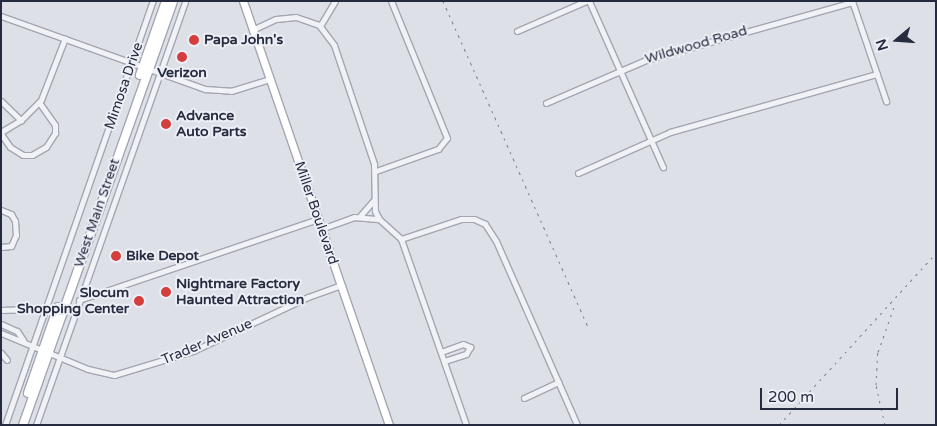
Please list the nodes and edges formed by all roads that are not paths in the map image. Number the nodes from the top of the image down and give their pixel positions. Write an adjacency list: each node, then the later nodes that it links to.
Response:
1 (153, 1): 15 (street, Mimosa Drive)
2 (166, 1): 16 (main road, West Main Street)
3 (173, 1): 16 (main road, West Main Street)
4 (185, 1): 18 (street)
5 (243, 1): 12 (street, Miller Boulevard)
6 (335, 1): 11 (street)
7 (391, 1): 29 (street)
8 (587, 1): 13 (street); 17 (street)
9 (852, 2): 17 (street, Wildwood Road); 19 (street)
10 (1, 16): 14 (street)
11 (320, 26): 12 (street); 29 (street)
12 (252, 30): 20 (street, Miller Boulevard)
13 (517, 31)
14 (64, 38): 15 (street); 23 (street)
15 (130, 63): 16 (street); 46 (street, Mimosa Drive)
16 (145, 68): 18 (street); 47 (main road, West Main Street)
17 (619, 70): 24 (street, Wildwood Road); 27 (street)
18 (160, 74): 20 (street); 40 (street)
19 (877, 74): 22 (street); 27 (street)
20 (270, 79): 34 (street, Miller Boulevard)
21 (1, 101): 25 (street)
22 (886, 101)
23 (39, 102): 25 (street); 26 (street)
24 (546, 103)
25 (21, 120): 26 (street)
26 (1, 133)
27 (651, 140): 28 (street); 30 (street)
28 (663, 167)
29 (376, 170): 31 (street)
30 (578, 173)
31 (373, 201): 33 (street); 35 (street)
32 (1, 210): 38 (street)
33 (360, 216): 35 (street); 36 (street)
34 (318, 219): 36 (street, Miller Boulevard); 40 (street)
35 (379, 219): 37 (street)
36 (321, 229): 39 (street, Miller Boulevard)
37 (401, 239): 48 (street); 53 (street)
38 (1, 248)
39 (340, 285): 50 (street, Trader Avenue); 59 (street, Miller Boulevard)
40 (79, 300): 50 (street)
41 (24, 309): 42 (street)
42 (1, 310)
43 (1, 324): 45 (street)
44 (1, 333): 45 (street)
45 (23, 340): 46 (street, Trader Avenue)
46 (33, 344): 47 (street, Trader Avenue); 55 (street, Mimosa Drive)
47 (46, 350): 50 (street, Trader Avenue); 56 (main road, West Main Street); 57 (main road, West Main Street)
48 (441, 352): 52 (street); 52 (street)
49 (1, 353): 51 (street)
50 (60, 356): 58 (street)
51 (7, 360)
52 (444, 361): 60 (street)
53 (559, 382): 54 (street); 61 (street)
54 (524, 398)
55 (5, 425)
56 (17, 425)
57 (23, 425)
58 (36, 425)
59 (389, 425)
60 (466, 425)
61 (577, 425)

